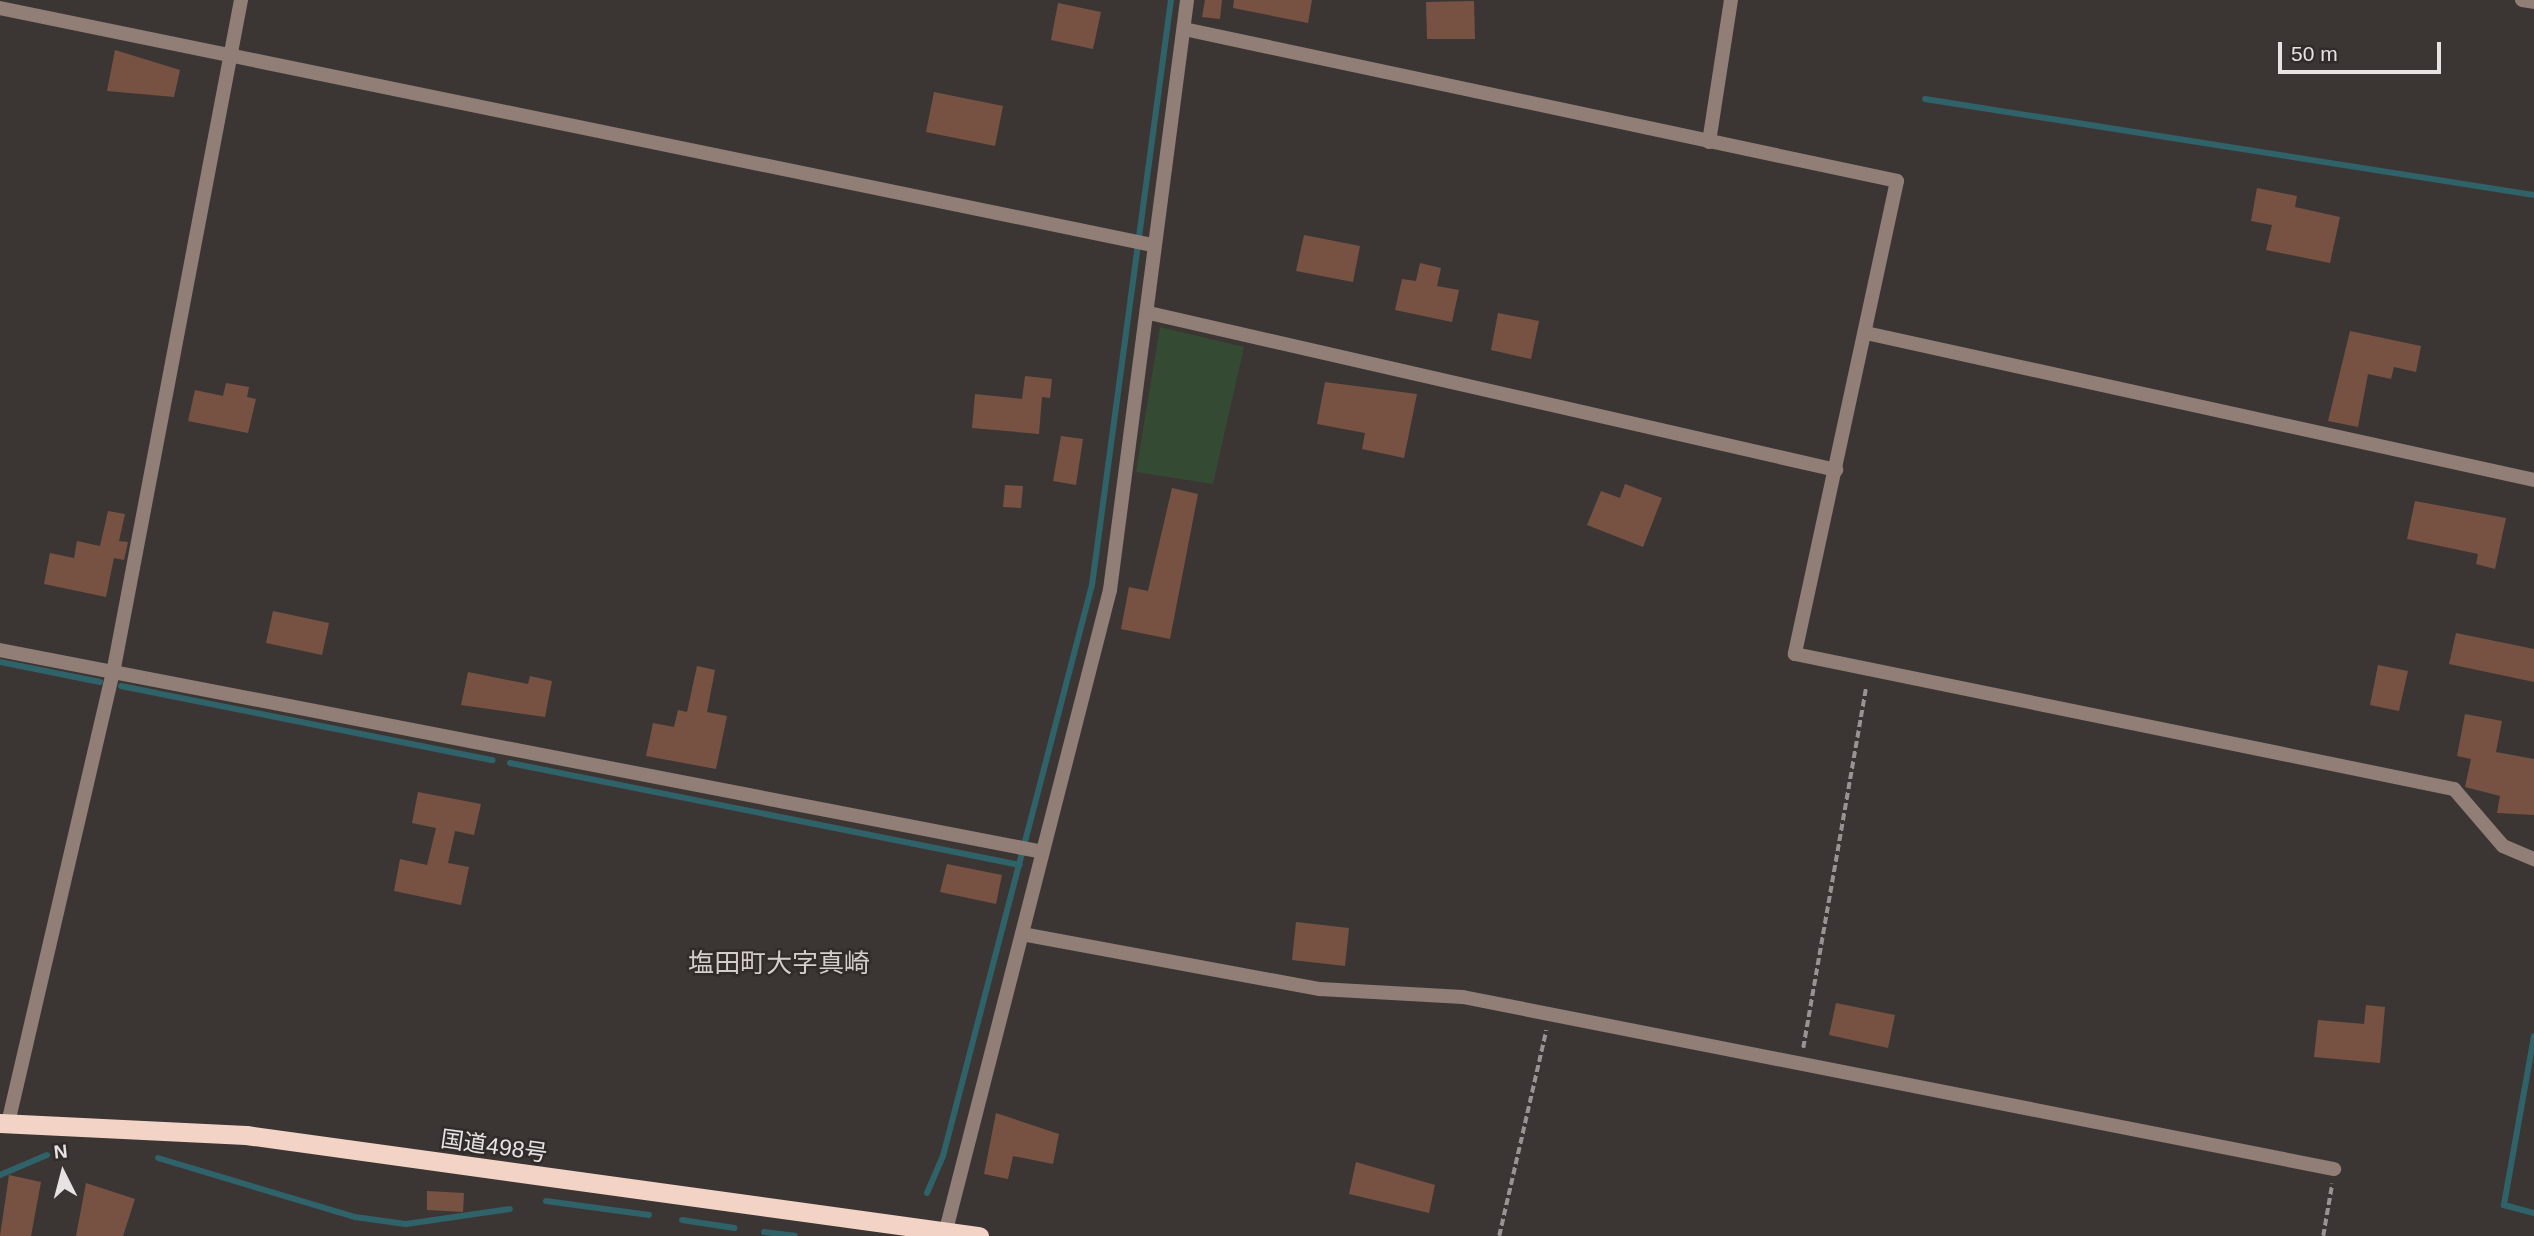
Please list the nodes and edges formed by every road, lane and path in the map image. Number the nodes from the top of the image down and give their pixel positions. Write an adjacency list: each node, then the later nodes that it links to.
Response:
1 (241, 0): 8 (street)
2 (1187, 0): 7 (street)
3 (1731, 0): 9 (street)
4 (2522, 0): 5 (street)
5 (2534, 2)
6 (0, 8): 8 (street)
7 (1184, 29): 9 (street); 10 (street)
8 (230, 55): 10 (street); 17 (street)
9 (1709, 142): 12 (street)
10 (1153, 245): 11 (street)
11 (1149, 313): 13 (street); 18 (street)
12 (1866, 333): 13 (street); 14 (street)
13 (1836, 470): 16 (street)
14 (2534, 480)
15 (0, 650): 17 (street)
16 (1869, 669): 19 (street); 22 (path)
17 (113, 673): 18 (street); 23 (street)
18 (1043, 852): 20 (street)
19 (2534, 859)
20 (1022, 934): 21 (street); 25 (street)
21 (1549, 1014): 22 (street); 27 (path)
22 (1800, 1063): 24 (street)
23 (4, 1123): 25 (highway, 国道498号)
24 (2334, 1168): 28 (path)
25 (946, 1230): 26 (highway, 国道498号)
26 (979, 1236)
27 (1499, 1236)
28 (2323, 1236)

